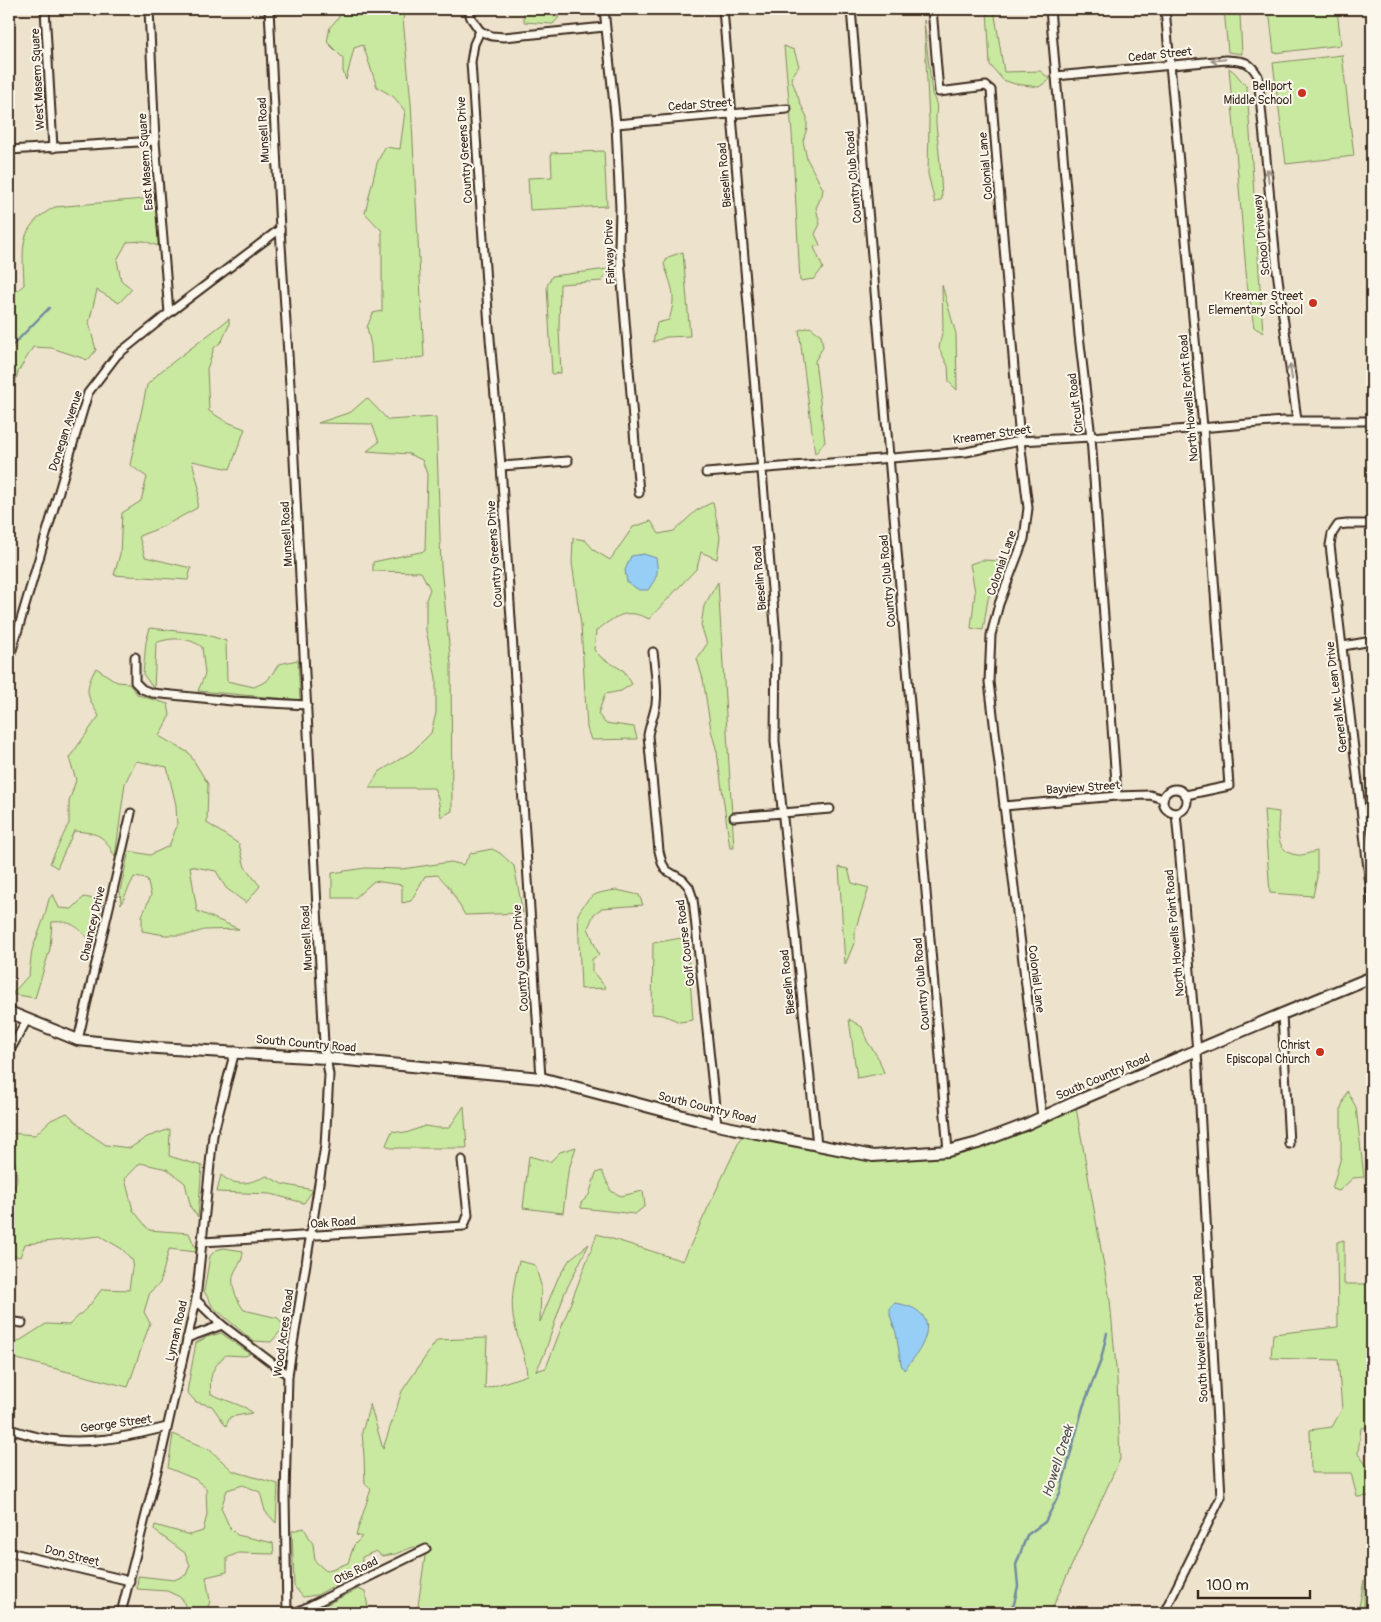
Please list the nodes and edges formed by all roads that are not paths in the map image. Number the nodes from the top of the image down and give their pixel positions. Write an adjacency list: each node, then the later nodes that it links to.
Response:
1 (45, 9): 20 (street, West Masem Square)
2 (149, 9): 19 (street, East Masem Square)
3 (269, 9): 22 (street, Munsell Road)
4 (468, 9): 12 (street)
5 (604, 9): 11 (street, Fairway Drive)
6 (723, 9): 17 (street, Bieselin Road)
7 (850, 9): 29 (street, Country Club Road)
8 (932, 9): 28 (street, Colonial Lane)
9 (1050, 9): 14 (street, Circuit Road)
10 (1165, 9): 13 (street, North Howells Point Road)
11 (605, 27): 12 (street); 18 (street, Fairway Drive)
12 (480, 31): 31 (street, Country Greens Drive)
13 (1170, 66): 14 (street, Cedar Street); 15 (street, Cedar Street, one-way to 13); 26 (street, North Howells Point Road)
14 (1056, 76): 27 (street, Circuit Road)
15 (1258, 76): 24 (street, School Driveway, one-way to 15)
16 (787, 109): 17 (street, Cedar Street)
17 (731, 114): 18 (street, Cedar Street); 32 (street, Bieselin Road)
18 (616, 124): 34 (street, Fairway Drive)
19 (155, 141): 20 (street); 23 (street, East Masem Square)
20 (53, 148): 21 (street)
21 (9, 150)
22 (280, 229): 23 (street, Donegan Avenue); 41 (street, Munsell Road)
23 (169, 313): 40 (street, Donegan Avenue)
24 (1298, 420): 25 (street, Kreamer Street); 26 (street, Kreamer Street)
25 (1372, 420)
26 (1203, 427): 27 (street, Kreamer Street); 42 (street, North Howells Point Road)
27 (1091, 437): 28 (street, Kreamer Street); 44 (street, Circuit Road)
28 (1020, 441): 29 (street, Kreamer Street); 46 (street, Colonial Lane)
29 (889, 458): 32 (street, Kreamer Street); 67 (street, Country Club Road)
30 (568, 461): 31 (street)
31 (501, 466): 62 (street, Country Greens Drive)
32 (762, 469): 33 (street, Kreamer Street); 49 (street, Bieselin Road)
33 (706, 473)
34 (640, 493)
35 (1372, 524): 37 (street, General Mc Lean Drive)
36 (1372, 641): 37 (street)
37 (1343, 646): 52 (street, General Mc Lean Drive)
38 (653, 652): 64 (street, Golf Course Road)
39 (135, 658): 41 (street)
40 (9, 660)
41 (307, 705): 61 (street, Munsell Road)
42 (1229, 786): 43 (street, Bayview Street)
43 (1186, 795): 45 (street, Bayview Street); 50 (street)
44 (1117, 796): 45 (street, Bayview Street); 46 (street, Bayview Street)
45 (1163, 799): 50 (street)
46 (1004, 806): 63 (street, Colonial Lane)
47 (830, 810): 49 (street)
48 (131, 813): 57 (street, Chauncey Drive)
49 (782, 813): 51 (street); 66 (street, Bieselin Road)
50 (1176, 814): 59 (street, North Howells Point Road)
51 (734, 817)
52 (1372, 902)
53 (1372, 977): 55 (main road, South Country Road)
54 (9, 1012): 56 (main road, South Country Road)
55 (1282, 1014): 59 (main road, South Country Road); 65 (street)
56 (27, 1020): 57 (main road, South Country Road); 60 (street)
57 (78, 1040): 58 (main road, South Country Road)
58 (235, 1051): 61 (main road, South Country Road); 70 (street, Lyman Road)
59 (1197, 1051): 63 (main road, South Country Road); 85 (street, South Howells Point Road)
60 (9, 1052)
61 (326, 1058): 62 (main road, South Country Road); 69 (street, Wood Acres Road)
62 (540, 1078): 64 (main road, South Country Road)
63 (1042, 1117): 67 (main road, South Country Road)
64 (717, 1125): 66 (main road, South Country Road)
65 (1289, 1144)
66 (817, 1145): 67 (main road, South Country Road)
67 (948, 1151)
68 (462, 1160): 69 (street, Oak Road)
69 (310, 1236): 70 (street, Oak Road); 76 (street, Wood Acres Road)
70 (203, 1242): 71 (street, Lyman Road)
71 (196, 1300): 74 (street); 75 (street, Lyman Road)
72 (9, 1321): 73 (street)
73 (22, 1323)
74 (222, 1325): 75 (street); 76 (street)
75 (188, 1338): 77 (street, Lyman Road)
76 (288, 1375): 83 (street, Wood Acres Road)
77 (167, 1427): 78 (street, George Street); 81 (street, Lyman Road)
78 (9, 1429)
79 (426, 1550): 84 (street, Otis Road)
80 (9, 1552): 81 (street, Don Street)
81 (130, 1581): 82 (street, Lyman Road)
82 (121, 1613)
83 (287, 1613)
84 (295, 1613)
85 (1164, 1613)

